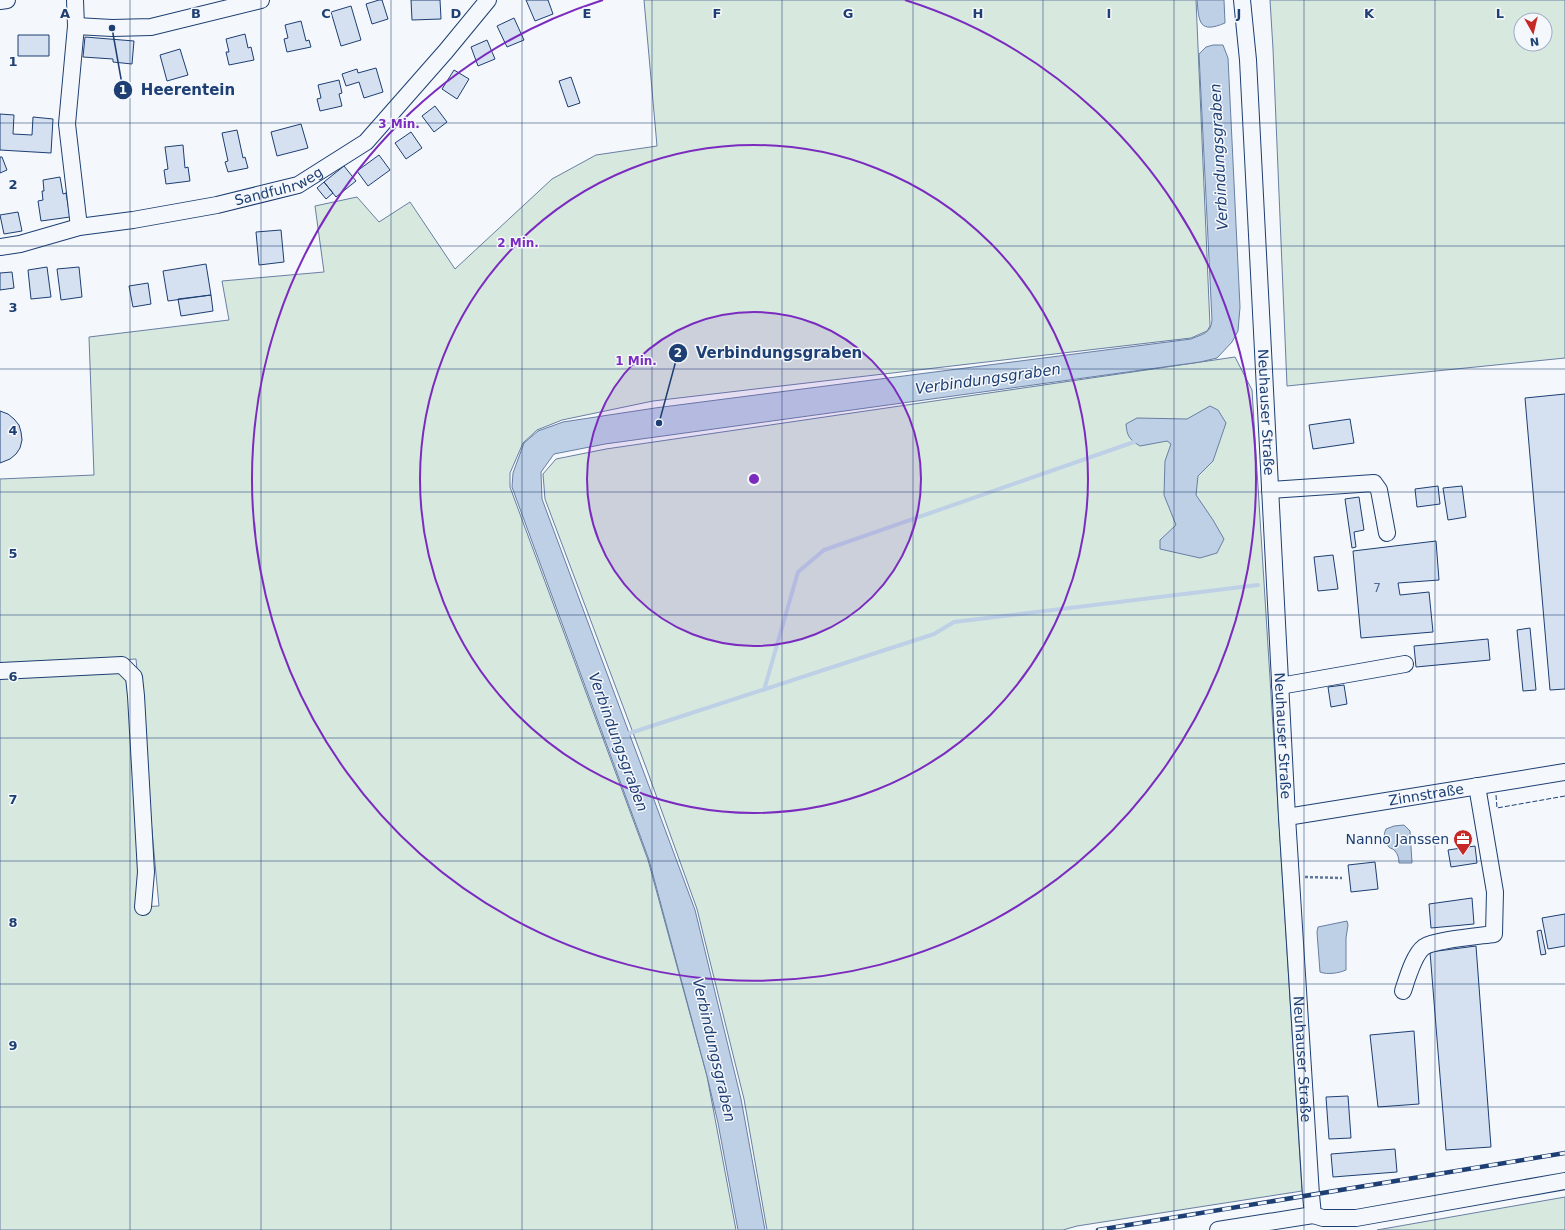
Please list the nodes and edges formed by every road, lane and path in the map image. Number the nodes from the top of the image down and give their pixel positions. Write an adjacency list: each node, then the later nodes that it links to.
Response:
1 (7, 0): 6 (street)
2 (75, 0): 7 (street)
3 (261, 0): 7 (street)
4 (488, 0): 8 (street, Sandfuhrweg)
5 (1242, 0): 10 (street, Neuhauser Straße)
6 (0, 1)
7 (76, 26): 8 (street)
8 (80, 228): 9 (street, Sandfuhrweg)
9 (0, 246)
10 (1270, 490): 11 (street); 14 (street, Neuhauser Straße)
11 (1387, 533)
12 (1404, 664): 14 (street)
13 (0, 671): 20 (street)
14 (1280, 686): 17 (street, Neuhauser Straße)
15 (1565, 772): 16 (street, Zinnstraße)
16 (1477, 786): 17 (street, Zinnstraße); 21 (street)
17 (1287, 817): 18 (street, Neuhauser Straße)
18 (1291, 876): 19 (path); 23 (street, Neuhauser Straße)
19 (1342, 878)
20 (143, 907)
21 (1402, 991)
22 (1565, 1181): 23 (street)
23 (1313, 1215): 24 (street)
24 (1218, 1230)

